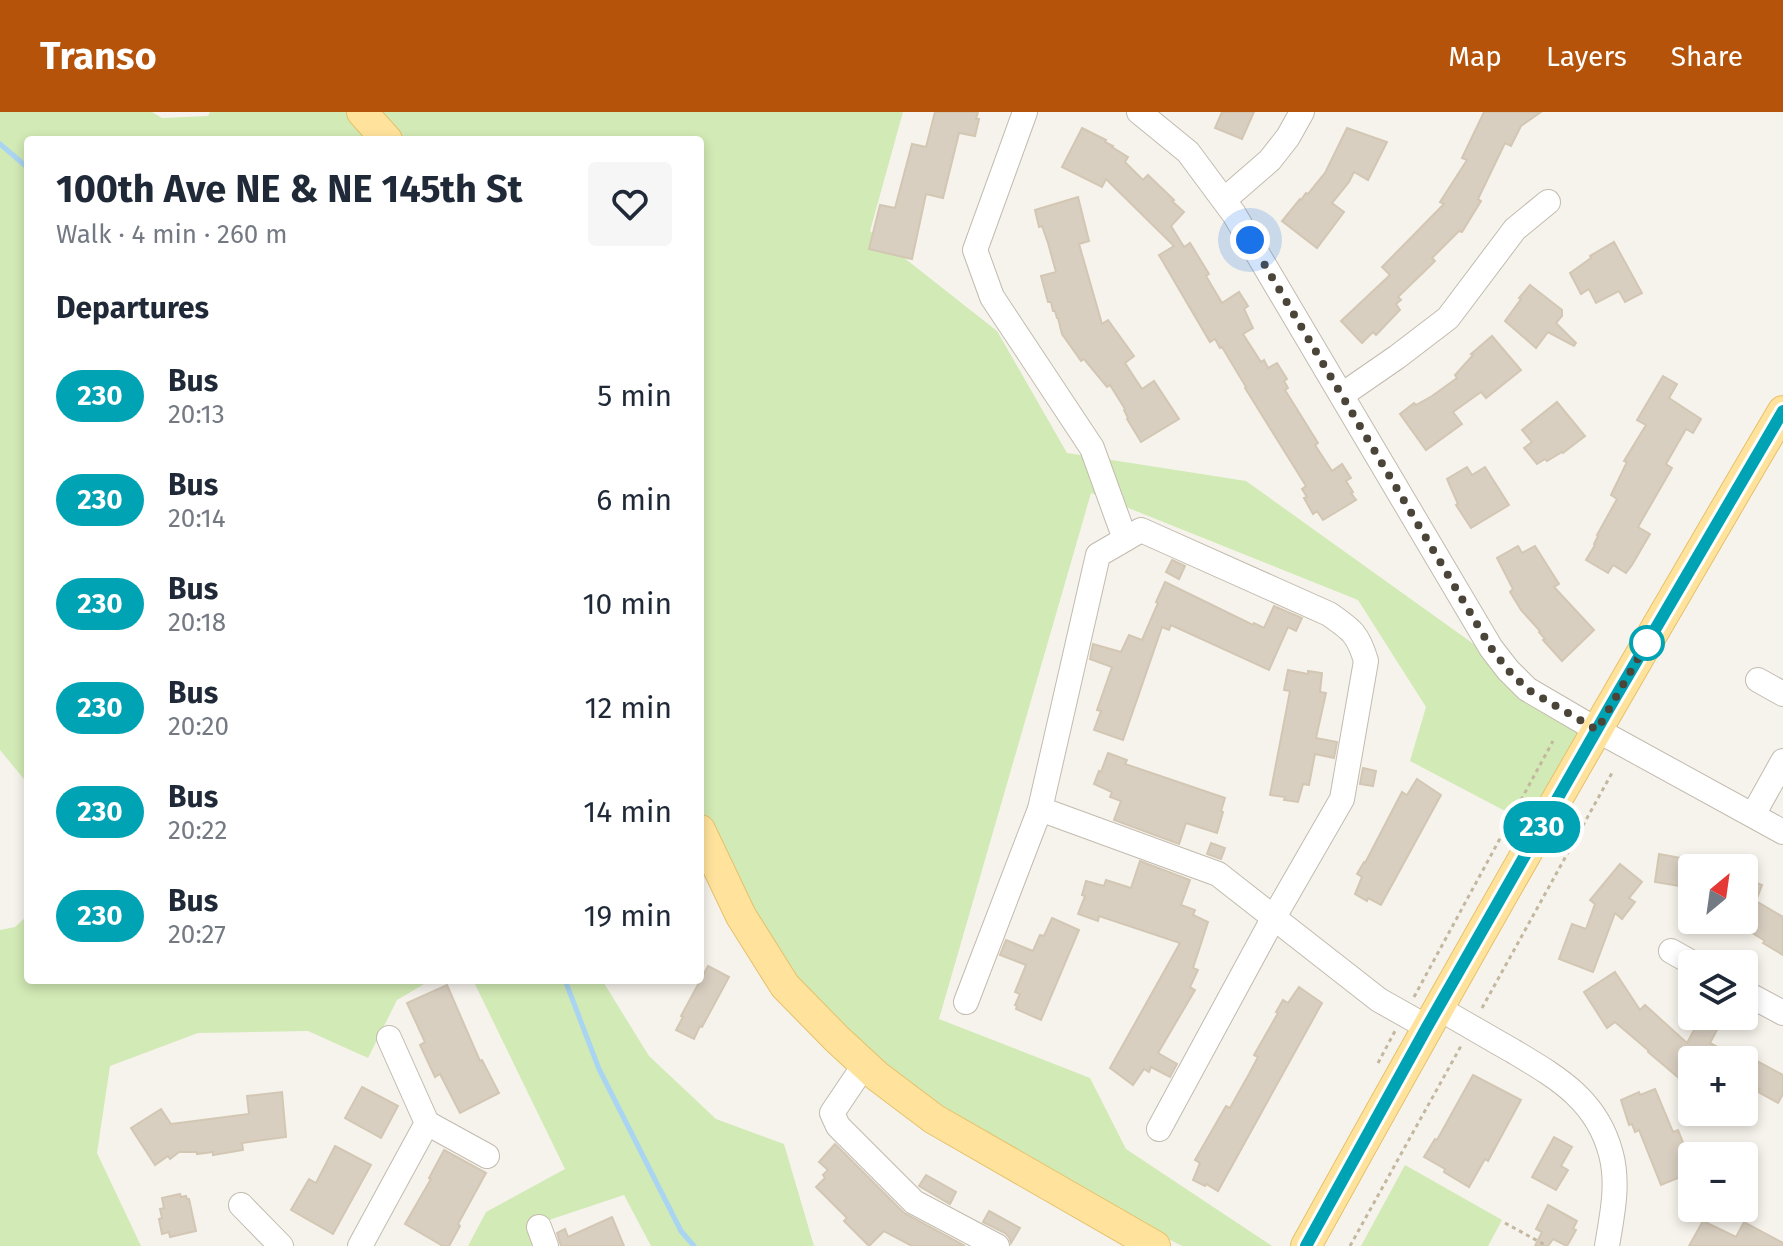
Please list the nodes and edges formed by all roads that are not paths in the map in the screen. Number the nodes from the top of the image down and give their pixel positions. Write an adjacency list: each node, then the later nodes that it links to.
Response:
1 (362, 112): 5 (main road)
2 (1025, 112): 10 (street)
3 (1139, 112): 6 (street)
4 (1302, 112): 6 (street)
5 (383, 136)
6 (1224, 200): 8 (street)
7 (1548, 202): 8 (street)
8 (1342, 395): 13 (street)
9 (1783, 411): 13 (main road)
10 (1125, 539): 15 (street); 19 (street)
11 (1758, 680): 12 (street)
12 (1783, 694)
13 (1597, 730): 16 (street); 25 (main road)
14 (1783, 761): 16 (street)
15 (1040, 809): 19 (street); 23 (street)
16 (1753, 815): 17 (street)
17 (1783, 832)
18 (704, 838): 27 (main road)
19 (1274, 917): 25 (street); 29 (street)
20 (1671, 951): 21 (street)
21 (1678, 955)
22 (1758, 1000): 24 (street)
23 (966, 1002)
24 (1783, 1013)
25 (1423, 1016): 36 (main road); 37 (street)
26 (389, 1038): 28 (street)
27 (865, 1064): 34 (street); 35 (main road)
28 (427, 1123): 30 (street); 33 (street)
29 (1159, 1129)
30 (487, 1156)
31 (241, 1205): 32 (street)
32 (281, 1246)
33 (360, 1246)
34 (997, 1246)
35 (1155, 1246)
36 (1306, 1246)
37 (1607, 1246)

